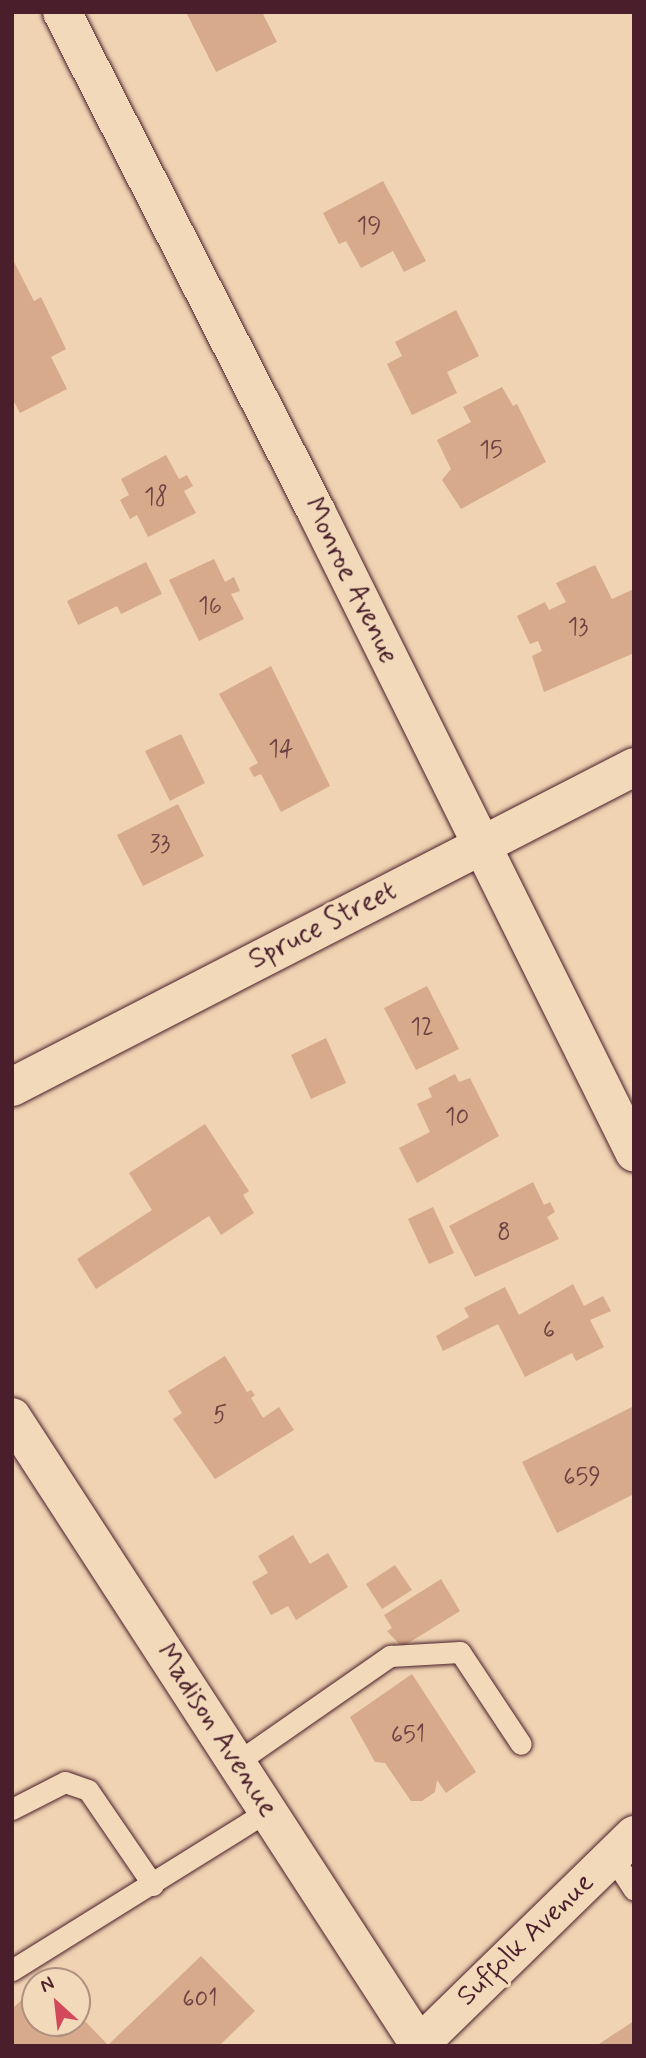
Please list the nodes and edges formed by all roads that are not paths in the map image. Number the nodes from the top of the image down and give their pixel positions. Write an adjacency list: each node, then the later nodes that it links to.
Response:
1 (62, 12): 3 (street, Monroe Avenue)
2 (634, 767): 3 (street, Spruce Street)
3 (479, 845): 4 (street, Spruce Street); 5 (street, Monroe Avenue)
4 (12, 1087)
5 (634, 1152)
6 (12, 1418): 8 (street, Madison Avenue)
7 (521, 1744): 8 (lane)
8 (236, 1763): 10 (street, Madison Avenue)
9 (12, 1809): 12 (lane)
10 (267, 1811): 12 (lane); 15 (street, Madison Avenue)
11 (623, 1846): 13 (lane); 15 (street, Suffolk Avenue)
12 (153, 1885): 14 (lane)
13 (634, 1890)
14 (12, 1970)
15 (419, 2045)

